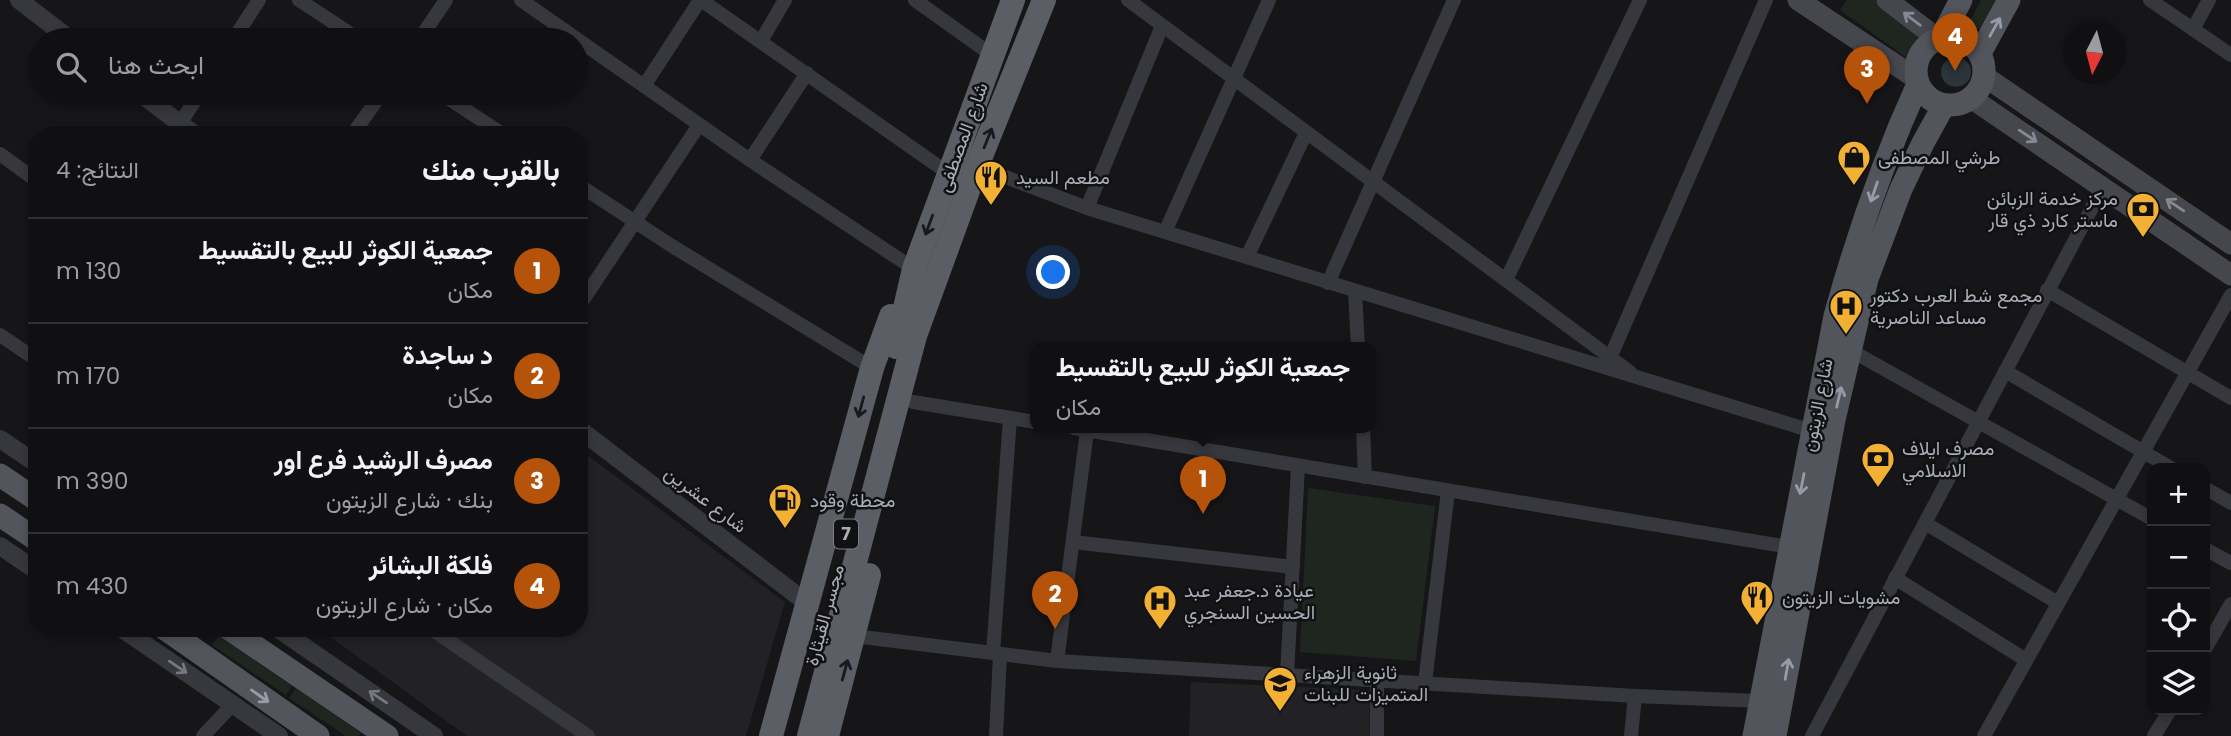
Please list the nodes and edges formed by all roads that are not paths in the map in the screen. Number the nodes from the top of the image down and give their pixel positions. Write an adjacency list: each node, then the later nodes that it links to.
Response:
1 (19, 0): 23 (street)
2 (259, 0): 24 (street)
3 (299, 0): 25 (street)
4 (446, 0): 26 (street)
5 (521, 0): 27 (street)
6 (701, 0): 30 (street); 39 (street)
7 (785, 0): 30 (street)
8 (915, 0): 33 (street)
9 (1013, 0): 33 (highway, شارع المصطفى / 7)
10 (1044, 0): 54 (highway, شارع المصطفى / 7, one-way to 10)
11 (1128, 0): 22 (street)
12 (1269, 0): 37 (street)
13 (1454, 0): 57 (street)
14 (1640, 0): 68 (street)
15 (1766, 0): 79 (street)
16 (1798, 0): 38 (main road)
17 (1887, 0): 29 (main road, one-way to 17)
18 (1961, 0): 29 (main road)
19 (2010, 0): 32 (main road, one-way to 19)
20 (2150, 0): 28 (street)
21 (2209, 0): 28 (street)
22 (1162, 26): 37 (street); 60 (street)
23 (55, 28)
24 (241, 28)
25 (342, 28)
26 (427, 28)
27 (561, 28)
28 (2193, 29): 34 (street)
29 (1939, 38): 32 (main road); 38 (main road)
30 (761, 41): 35 (street)
31 (588, 47): 39 (street)
32 (1980, 53): 36 (main road)
33 (992, 55): 55 (highway, شارع المصطفى / 7)
34 (2231, 55)
35 (807, 73): 53 (street); 55 (street)
36 (1984, 76): 40 (main road); 64 (main road, one-way to 36)
37 (1234, 79): 51 (street); 63 (street)
38 (1918, 82): 41 (main road); 89 (main road, شارع الزيتون, one-way to 89)
39 (644, 86): 46 (street)
40 (1971, 98): 41 (main road); 58 (main road, one-way to 58)
41 (1944, 104): 78 (main road, شارع الزيتون)
42 (152, 105): 47 (street)
43 (192, 105): 48 (street)
44 (373, 105): 49 (street)
45 (458, 105): 50 (street)
46 (699, 125): 53 (street); 61 (street)
47 (173, 126)
48 (178, 126)
49 (358, 126)
50 (490, 126)
51 (1306, 133): 57 (street); 65 (street)
52 (0, 154): 56 (street)
53 (750, 160): 66 (street)
54 (977, 166): 60 (street); 62 (highway, شارع المصطفى / 7)
55 (948, 173): 66 (highway, شارع المصطفى / 7, one-way to 66)
56 (28, 174)
57 (1372, 181): 68 (street); 69 (street)
58 (2103, 187): 67 (main road); 70 (street)
59 (588, 191): 61 (street)
60 (1087, 208): 63 (street)
61 (635, 221): 72 (street); 80 (street)
62 (955, 225): 74 (highway, 7); 85 (highway)
63 (1165, 232): 65 (street)
64 (2231, 244)
65 (1247, 257): 69 (street)
66 (913, 272): 74 (highway, 7); 80 (highway)
67 (2231, 275)
68 (1506, 280): 79 (street)
69 (1328, 283): 71 (street)
70 (2047, 290): 81 (street); 82 (street)
71 (1355, 291): 76 (street); 83 (street)
72 (588, 292)
73 (2231, 295): 82 (street)
74 (907, 334): 145 (highway, مجسر القيثارة / 7); 146 (highway, مجسر القيثارة / 7)
75 (0, 335): 77 (street)
76 (1358, 342)
77 (28, 349)
78 (1850, 350): 88 (street); 152 (main road, شارع الزيتون, one-way to 78)
79 (1610, 358): 83 (street)
80 (872, 368): 118 (highway, one-way to 118)
81 (2005, 371): 88 (street); 95 (street)
82 (2187, 372): 84 (street); 95 (street)
83 (1640, 380): 89 (street)
84 (2231, 398)
85 (914, 402): 86 (street); 121 (highway)
86 (1010, 418): 87 (street); 128 (street)
87 (1030, 421)
88 (1978, 421): 104 (street); 108 (street)
89 (1812, 431): 112 (main road, شارع الزيتون, one-way to 112)
90 (1081, 433): 110 (street)
91 (1104, 433): 98 (street)
92 (1363, 433): 100 (street)
93 (588, 436): 118 (street, شارع عشرين)
94 (0, 439): 96 (street)
95 (2143, 452): 97 (street); 104 (street)
96 (28, 458)
97 (2162, 463)
98 (1298, 466): 100 (street); 116 (street)
99 (0, 475): 103 (main road)
100 (1365, 477): 101 (street)
101 (1447, 491): 112 (street); 133 (street)
102 (2210, 491): 105 (street)
103 (28, 494)
104 (2116, 499): 107 (street); 119 (street)
105 (2231, 503)
106 (0, 515): 109 (main road)
107 (2147, 516)
108 (1925, 523): 117 (street); 119 (street)
109 (28, 534)
110 (1073, 542): 116 (street); 130 (street)
111 (0, 546): 115 (street)
112 (1789, 547): 135 (main road, شارع الزيتون)
113 (2210, 551): 114 (street)
114 (2231, 563)
115 (28, 565)
116 (1293, 567): 131 (street)
117 (1895, 578): 129 (street); 153 (street)
118 (807, 603): 144 (highway)
119 (2058, 603): 129 (street)
120 (2231, 604): 127 (street)
121 (854, 636): 128 (street); 147 (highway, one-way to 121)
122 (134, 637): 136 (street, one-way to 136)
123 (177, 637): 140 (main road, one-way to 140)
124 (241, 637): 141 (main road)
125 (290, 637): 142 (street, one-way to 125)
126 (443, 637): 143 (street)
127 (2210, 640)
128 (996, 654): 130 (street); 148 (street)
129 (2026, 660): 154 (street)
130 (1057, 661): 131 (street)
131 (1287, 675): 132 (street)
132 (1377, 680): 133 (street); 149 (street)
133 (1425, 683): 134 (street)
134 (1636, 696): 135 (street); 150 (street)
135 (1760, 701): 151 (main road, شارع الزيتون)
136 (233, 704): 138 (street); 139 (street)
137 (2167, 715): 155 (street)
138 (203, 736)
139 (279, 736)
140 (318, 736)
141 (387, 736)
142 (434, 736)
143 (588, 736)
144 (771, 736)
145 (792, 736)
146 (809, 736)
147 (827, 736)
148 (996, 736)
149 (1377, 736)
150 (1631, 736)
151 (1754, 736)
152 (1774, 736)
153 (1812, 736)
154 (1984, 736)
155 (2154, 736)

